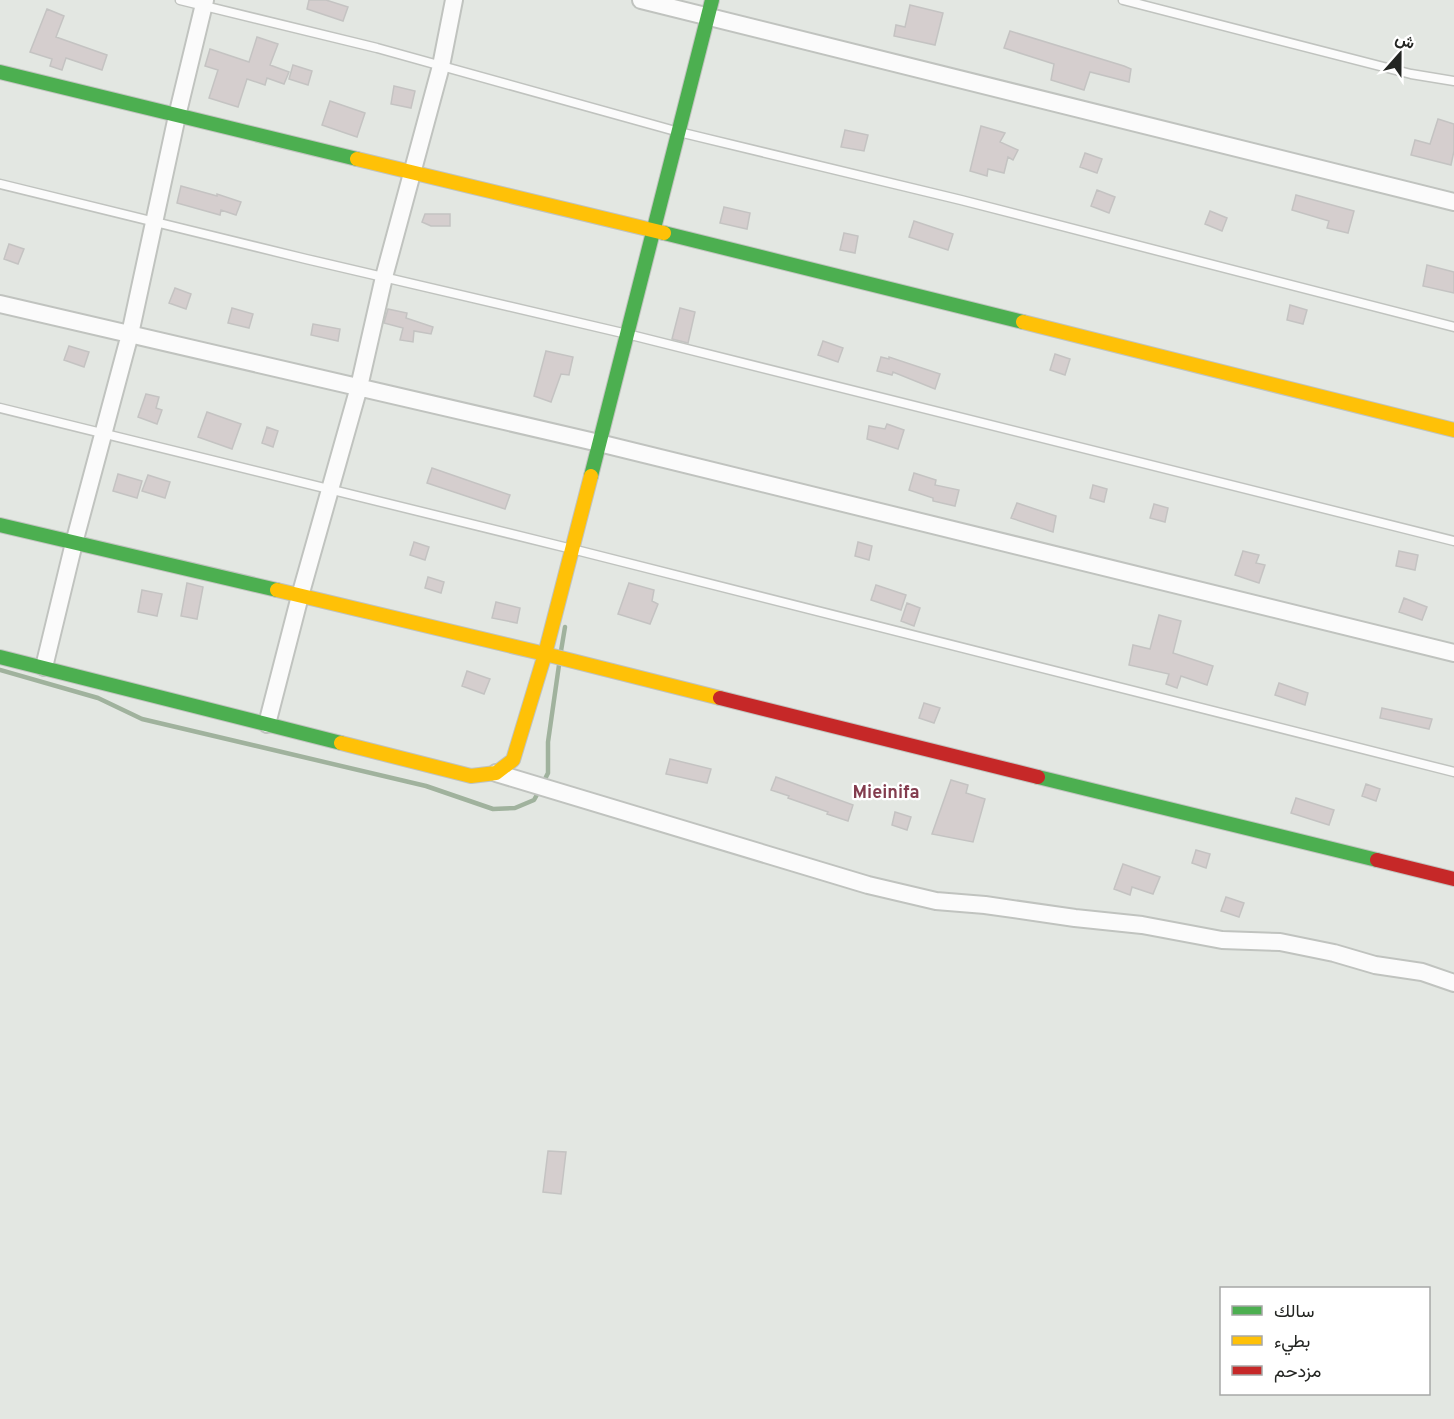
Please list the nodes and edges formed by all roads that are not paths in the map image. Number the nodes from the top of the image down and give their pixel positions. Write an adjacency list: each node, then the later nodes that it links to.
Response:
1 (180, 0): 5 (lane)
2 (454, 0): 7 (street)
3 (641, 0): 6 (street)
4 (1124, 0): 9 (lane)
5 (204, 3): 7 (lane); 10 (street)
6 (710, 8): 11 (street); 14 (street)
7 (441, 66): 11 (lane); 12 (street)
8 (0, 72): 10 (street)
9 (1454, 81)
10 (177, 116): 12 (street); 15 (street)
11 (679, 132): 16 (street); 19 (lane)
12 (412, 173): 16 (street); 17 (street)
13 (0, 183): 15 (lane)
14 (1454, 202)
15 (155, 222): 17 (lane); 21 (street)
16 (654, 230): 20 (street); 24 (street)
17 (384, 277): 20 (lane); 22 (street)
18 (0, 304): 21 (street)
19 (1454, 327)
20 (627, 333): 26 (street); 29 (lane)
21 (130, 334): 22 (street); 25 (street)
22 (359, 387): 26 (street); 27 (street)
23 (0, 408): 25 (lane)
24 (1454, 430)
25 (103, 435): 27 (lane); 30 (street)
26 (599, 443): 31 (street); 33 (street)
27 (330, 489): 31 (lane); 32 (street)
28 (0, 525): 30 (street)
29 (1454, 541)
30 (74, 543): 32 (street); 36 (street)
31 (572, 549): 34 (street); 38 (lane)
32 (300, 596): 34 (street); 37 (street)
33 (1454, 653)
34 (546, 654): 39 (street); 40 (street)
35 (0, 657): 36 (street)
36 (44, 667): 37 (street)
37 (267, 724): 39 (street)
38 (1454, 772)
39 (496, 773): 41 (street)
40 (1454, 879)
41 (1454, 983)

